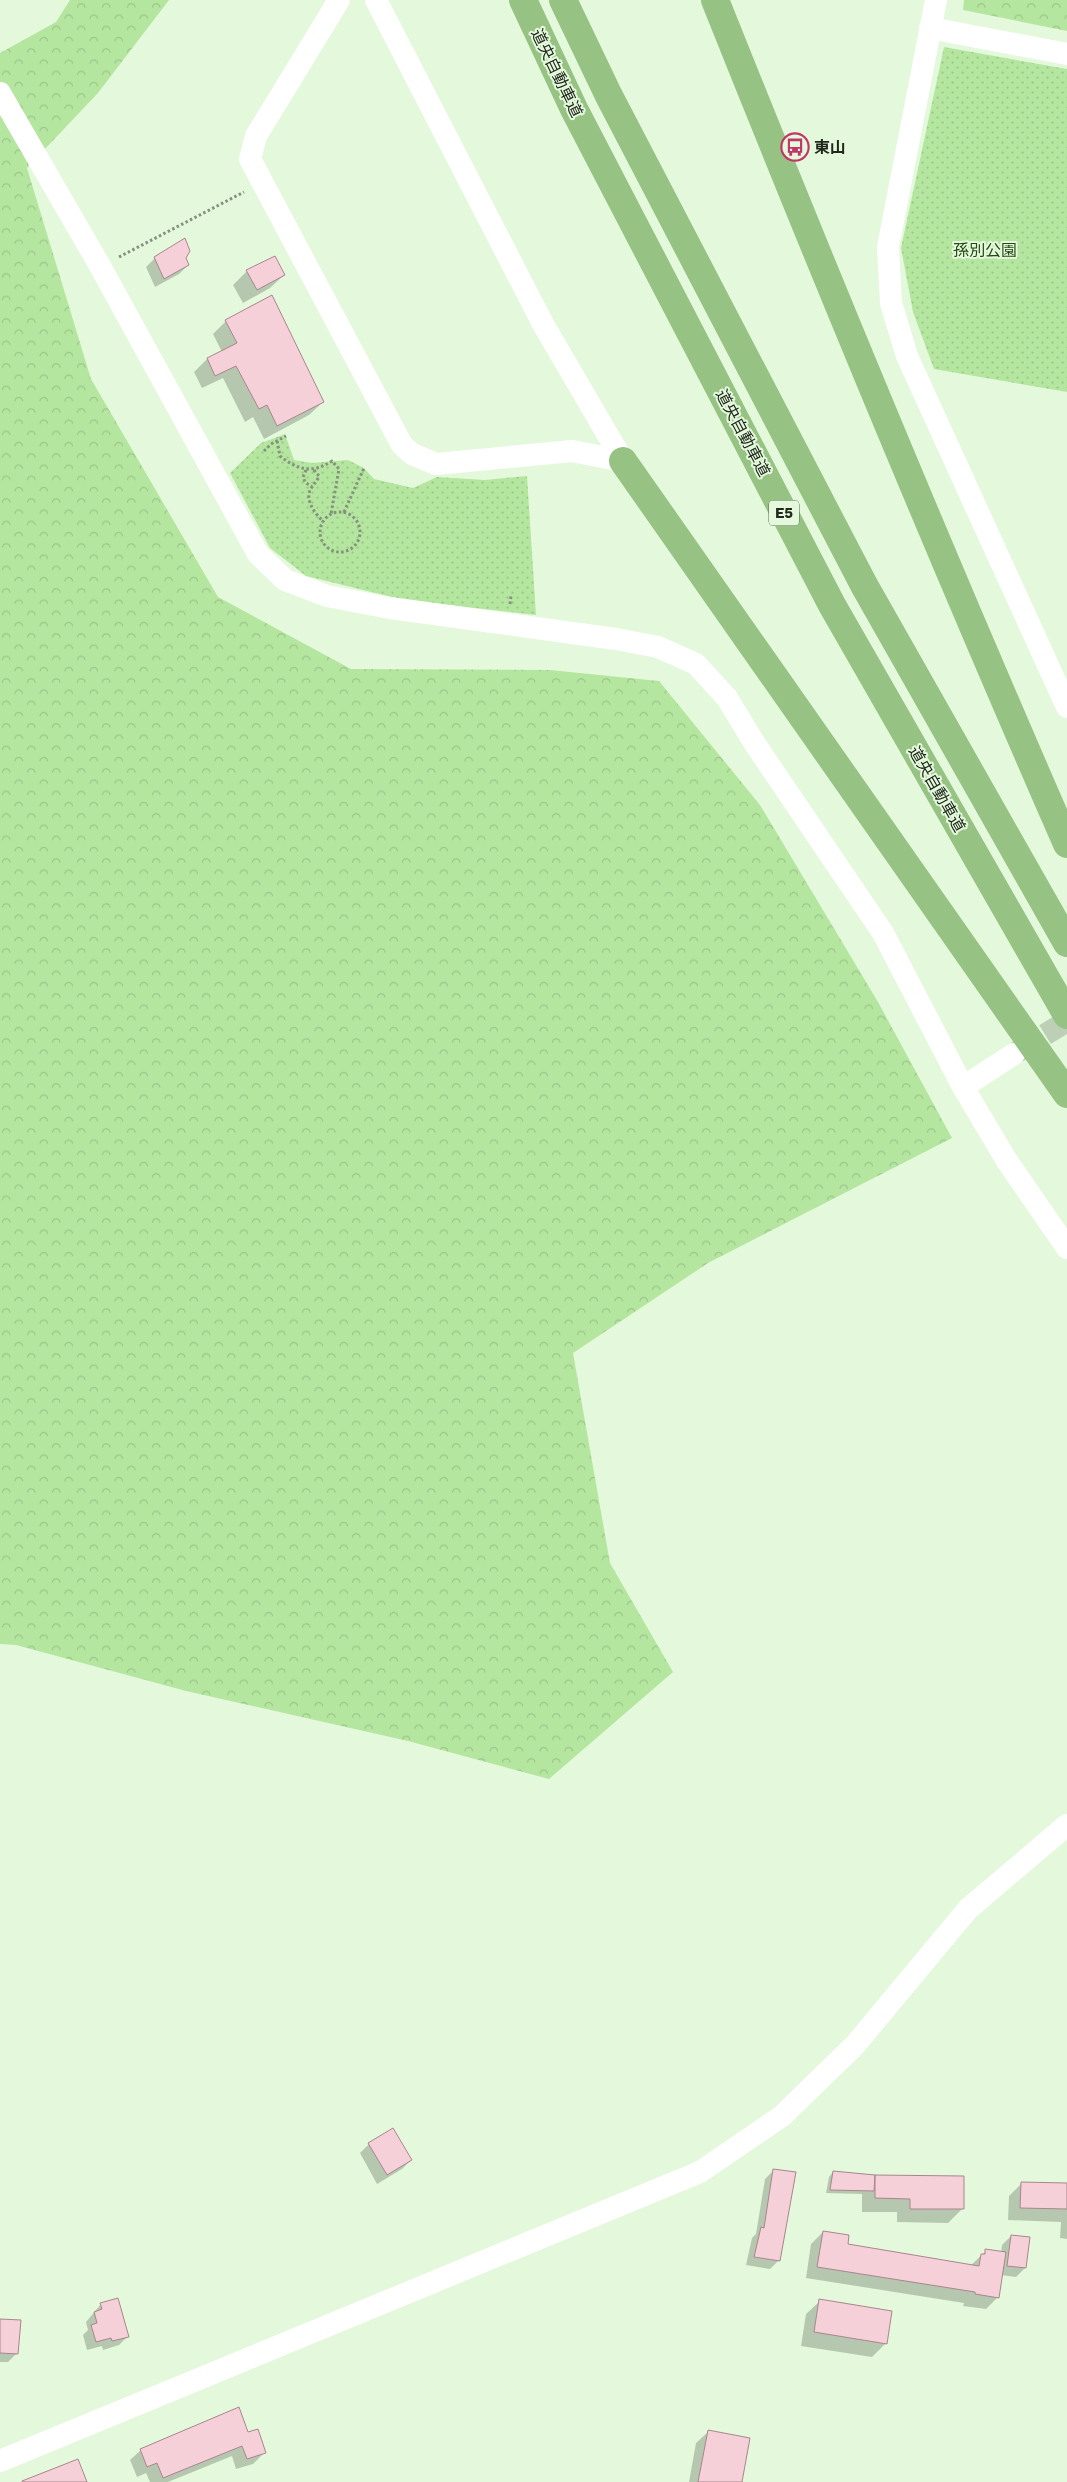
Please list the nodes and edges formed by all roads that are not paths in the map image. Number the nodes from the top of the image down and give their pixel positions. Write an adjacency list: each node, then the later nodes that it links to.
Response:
1 (340, 0): 10 (street)
2 (376, 0): 10 (street)
3 (522, 0): 14 (highway, 道央自動車道 / E5)
4 (563, 0): 13 (highway, E5)
5 (715, 0): 12 (highway)
6 (936, 0): 7 (street)
7 (930, 28): 8 (street); 11 (street)
8 (1067, 54)
9 (0, 92): 16 (street)
10 (623, 461): 17 (highway)
11 (1067, 707)
12 (1067, 844)
13 (1067, 944)
14 (1067, 1015)
15 (1014, 1054): 16 (street)
16 (963, 1087): 18 (street)
17 (1067, 1094)
18 (1067, 1248)
19 (1067, 1825): 20 (street)
20 (0, 2461)

